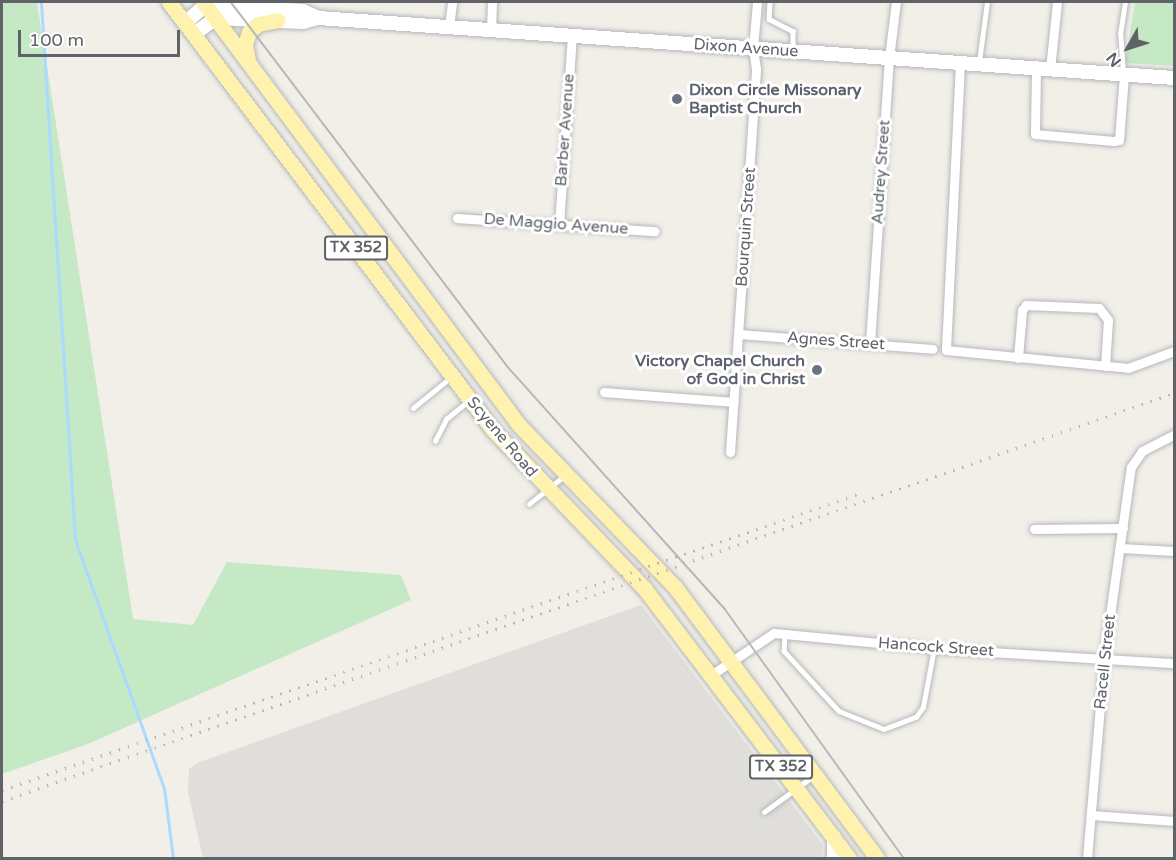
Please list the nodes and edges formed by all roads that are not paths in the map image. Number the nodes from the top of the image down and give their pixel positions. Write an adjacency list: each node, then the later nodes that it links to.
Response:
1 (169, 2): 14 (main road, Scyene Road / TX 352)
2 (452, 2): 13 (street)
3 (492, 2): 15 (street)
4 (757, 2): 17 (street, Bourquin Street)
5 (770, 2): 18 (lane)
6 (896, 2): 19 (street, Audrey Street)
7 (987, 2): 22 (lane)
8 (1057, 2): 23 (street)
9 (1125, 2): 24 (lane)
10 (208, 8): 11 (street, Dixon Avenue); 12 (street, Dixon Avenue); 14 (street); 20 (main road, Scyene Road / TX 352)
11 (318, 18): 12 (street, Dixon Avenue); 13 (street, Dixon Avenue)
12 (278, 20): 20 (main road)
13 (450, 27): 15 (street, Dixon Avenue)
14 (189, 29): 36 (main road, Scyene Road / TX 352)
15 (491, 30): 16 (street, Dixon Avenue)
16 (572, 36): 17 (street, Dixon Avenue); 27 (street, Barber Avenue)
17 (753, 48): 18 (street, Dixon Avenue); 29 (street, Bourquin Street)
18 (793, 51): 19 (street, Dixon Avenue)
19 (889, 58): 21 (street, Dixon Avenue); 30 (street, Audrey Street)
20 (248, 60): 35 (main road, Scyene Road / TX 352)
21 (960, 63): 22 (street, Dixon Avenue); 33 (street)
22 (979, 64): 23 (street, Dixon Avenue)
23 (1043, 69): 24 (street, Dixon Avenue); 24 (street)
24 (1124, 75): 25 (street, Dixon Avenue)
25 (1174, 78)
26 (457, 218): 27 (street, De Maggio Avenue)
27 (559, 225): 28 (street, De Maggio Avenue)
28 (655, 231)
29 (739, 334): 30 (street, Agnes Street); 38 (street, Bourquin Street)
30 (870, 343): 31 (street, Agnes Street)
31 (932, 349)
32 (1174, 351): 34 (street)
33 (1018, 358): 34 (street); 34 (street)
34 (1105, 366)
35 (481, 372): 36 (main road); 43 (main road, Scyene Road / TX 352)
36 (461, 388): 39 (lane); 41 (lane); 44 (main road, Scyene Road / TX 352)
37 (603, 392): 38 (street)
38 (734, 402): 42 (street, Bourquin Street)
39 (413, 408)
40 (1174, 435): 46 (street, Racell Street)
41 (435, 441)
42 (730, 452)
43 (566, 475): 44 (lane); 53 (main road, Scyene Road / TX 352)
44 (548, 491): 45 (lane); 55 (main road, Scyene Road / TX 352)
45 (529, 504)
46 (1123, 528): 47 (street); 48 (street, Racell Street)
47 (1034, 529)
48 (1120, 548): 49 (street); 52 (street, Racell Street)
49 (1174, 551)
50 (785, 634): 51 (street, Hancock Street); 51 (lane); 53 (street, Hancock Street)
51 (934, 648): 52 (street, Hancock Street)
52 (1104, 658): 54 (street, Hancock Street); 59 (street, Racell Street)
53 (731, 660): 55 (street, Hancock Street); 56 (main road, Scyene Road / TX 352)
54 (1174, 663)
55 (711, 675): 57 (main road, Scyene Road / TX 352)
56 (817, 774): 57 (lane); 64 (main road, Scyene Road / TX 352)
57 (797, 788): 58 (lane); 61 (main road, Scyene Road / TX 352)
58 (764, 812)
59 (1092, 815): 60 (street); 65 (street, Racell Street)
60 (1174, 821)
61 (834, 837): 62 (street); 63 (main road, Scyene Road / TX 352)
62 (834, 858)
63 (849, 858)
64 (877, 858)
65 (1087, 858)

